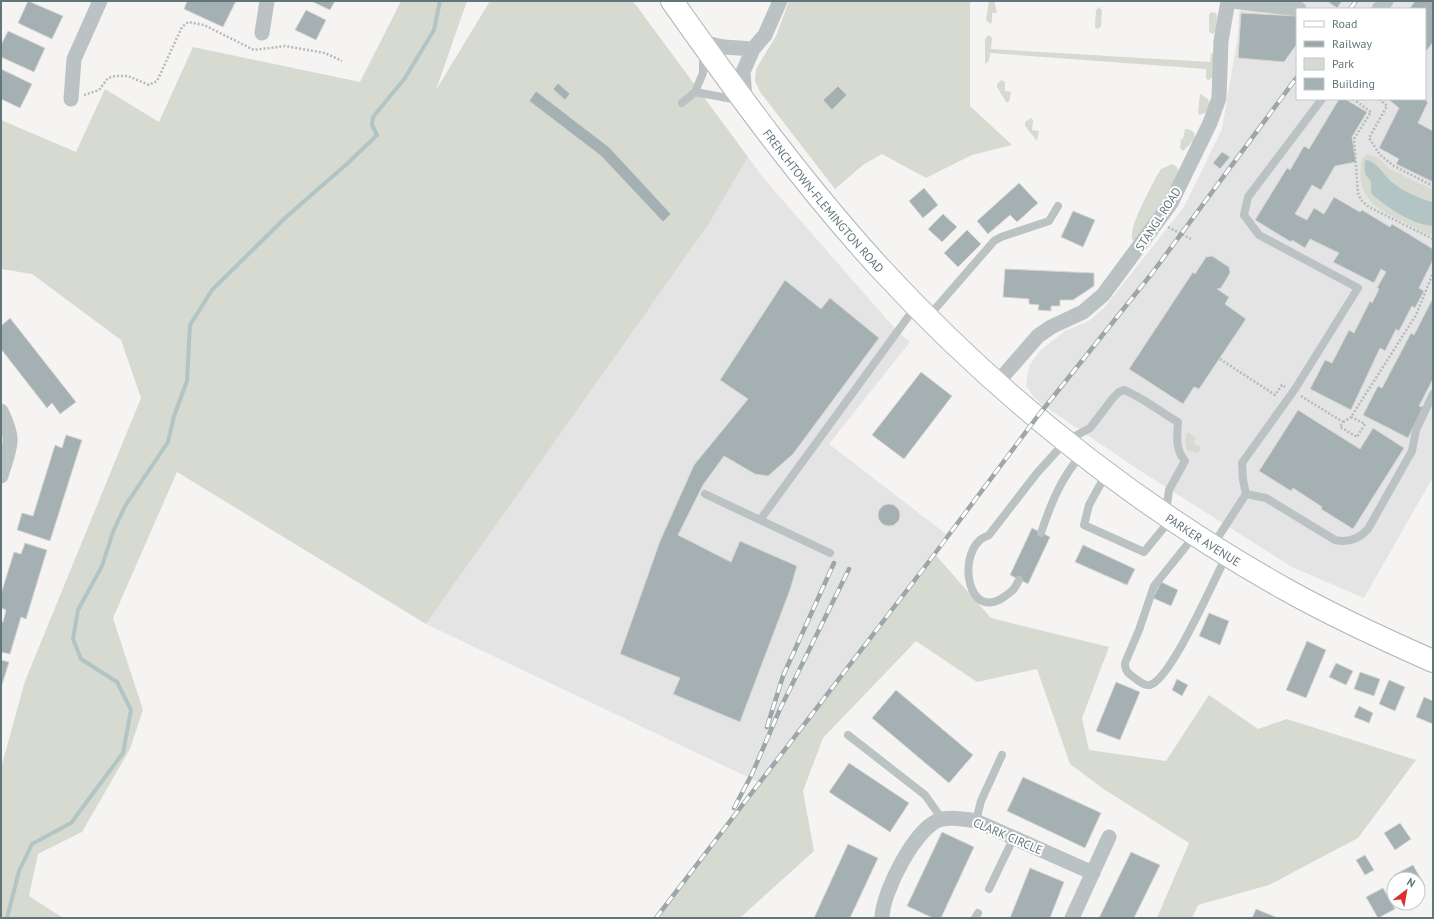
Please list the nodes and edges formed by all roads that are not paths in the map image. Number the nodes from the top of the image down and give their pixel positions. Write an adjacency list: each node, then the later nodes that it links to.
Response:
1 (100, 1): 12 (street)
2 (267, 1): 8 (street)
3 (672, 1): 9 (main road, FRENCHTOWN-FLEMINGTON ROAD)
4 (780, 1): 10 (street)
5 (1228, 1): 18 (street, STANGL ROAD)
6 (1232, 1): 7 (street)
7 (1296, 9)
8 (262, 33)
9 (701, 42): 10 (street); 11 (lane); 14 (main road, FRENCHTOWN-FLEMINGTON ROAD)
10 (753, 49): 14 (street)
11 (696, 92): 14 (lane); 15 (lane)
12 (71, 99)
13 (1321, 100): 25 (lane)
14 (746, 102): 17 (main road, FRENCHTOWN-FLEMINGTON ROAD)
15 (682, 103)
16 (1058, 206): 17 (lane)
17 (922, 311): 18 (main road, FRENCHTOWN-FLEMINGTON ROAD); 27 (lane)
18 (996, 383): 21 (main road, PARKER AVENUE)
19 (1433, 394): 25 (lane)
20 (1, 412): 23 (street)
21 (1074, 447): 22 (main road, PARKER AVENUE); 26 (lane); 28 (lane); 31 (lane)
22 (1107, 473): 26 (main road, PARKER AVENUE); 26 (lane)
23 (1, 476)
24 (704, 494): 27 (lane)
25 (1246, 494): 29 (lane)
26 (1169, 517): 29 (main road, PARKER AVENUE)
27 (760, 520): 30 (lane)
28 (1041, 533)
29 (1212, 545): 29 (lane); 32 (main road, PARKER AVENUE)
30 (830, 552)
31 (1019, 580)
32 (1433, 661)
33 (848, 735): 35 (lane)
34 (1002, 754): 36 (lane)
35 (942, 819): 36 (street, CLARK CIRCLE); 41 (street, CLARK CIRCLE)
36 (976, 820): 37 (street, CLARK CIRCLE)
37 (1014, 837): 39 (street, CLARK CIRCLE); 40 (lane)
38 (1110, 837): 39 (street)
39 (1093, 873): 42 (street)
40 (989, 889)
41 (882, 918)
42 (1072, 918)

